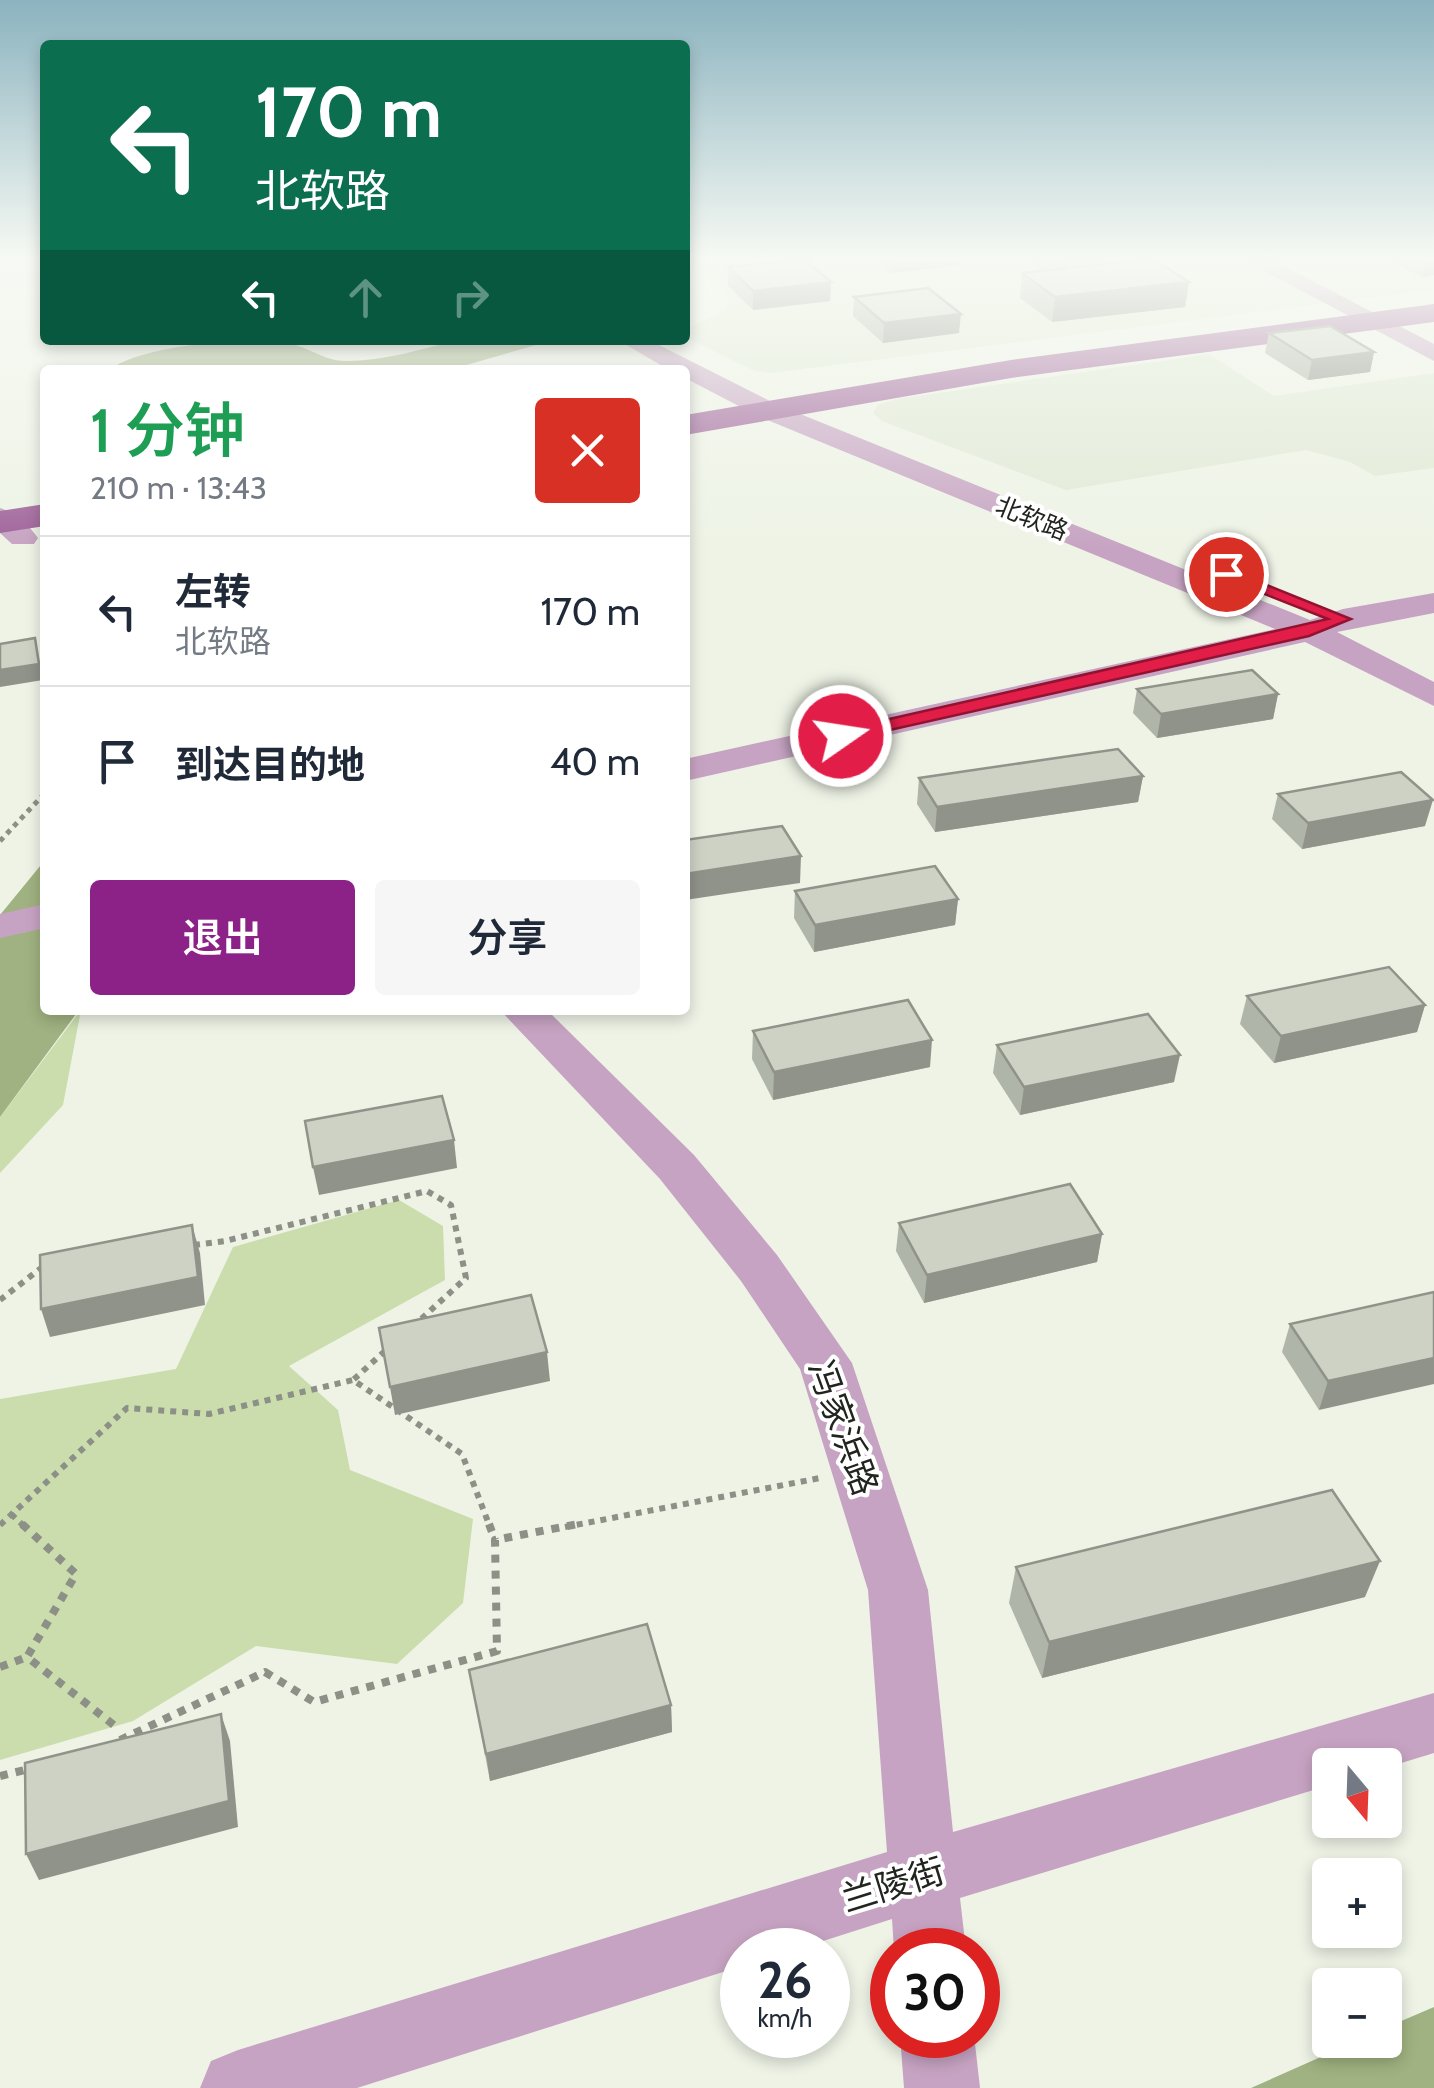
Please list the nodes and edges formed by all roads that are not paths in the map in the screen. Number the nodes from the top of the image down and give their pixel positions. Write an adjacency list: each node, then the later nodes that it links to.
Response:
1 (697, 356): 4 (street, 北软路)
2 (1089, 356): 4 (main road)
3 (690, 366): 4 (street, 北软路)
4 (774, 402): 5 (main road); 6 (main road); 8 (street, 北软路); 9 (street, 北软路)
5 (690, 408)
6 (690, 424)
7 (1434, 604): 8 (street)
8 (1343, 619): 9 (street); 10 (street, 北软路)
9 (1309, 631): 11 (street, 北软路); 12 (street)
10 (1434, 670)
11 (1434, 696)
12 (690, 769)
13 (40, 917): 14 (street)
14 (0, 926)
15 (527, 1015): 17 (street, 冯家浜路)
16 (1434, 1723): 17 (street, 兰陵街)
17 (924, 1875): 18 (street, 冯家浜路); 20 (street, 兰陵街)
18 (928, 1928)
19 (939, 2058): 21 (street)
20 (238, 2088)
21 (942, 2088)

